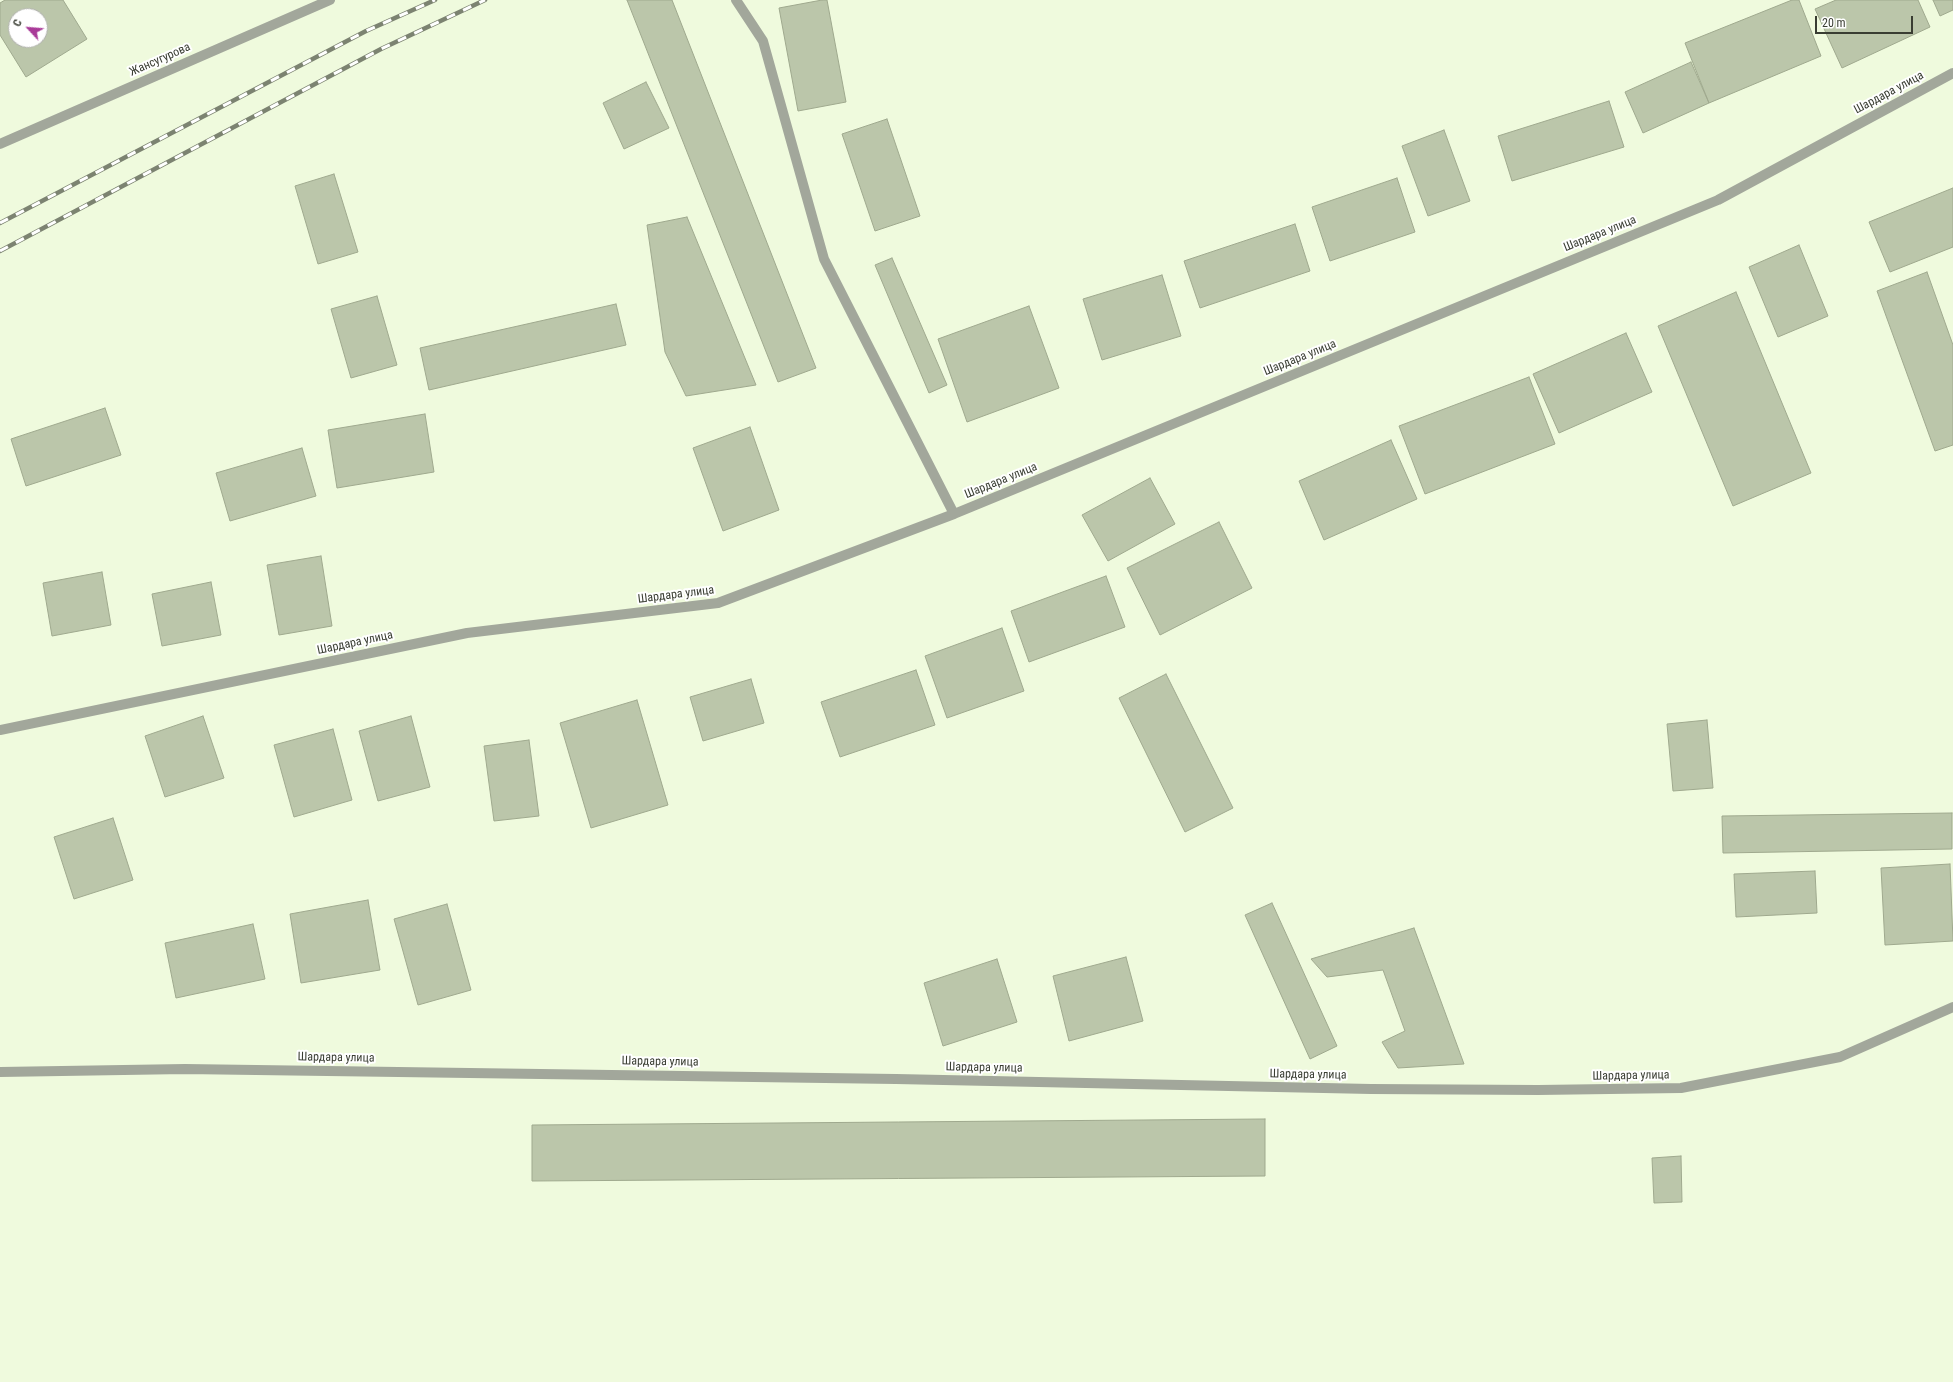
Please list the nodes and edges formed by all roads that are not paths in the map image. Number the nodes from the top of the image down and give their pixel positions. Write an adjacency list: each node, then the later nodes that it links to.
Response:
1 (330, 0): 4 (street, Жансугурова)
2 (736, 0): 5 (street)
3 (1953, 73): 5 (street, Шардара улица)
4 (0, 144)
5 (954, 514): 6 (street, Шардара улица)
6 (0, 730)
7 (1953, 1007): 8 (street, Шардара улица)
8 (0, 1072)

